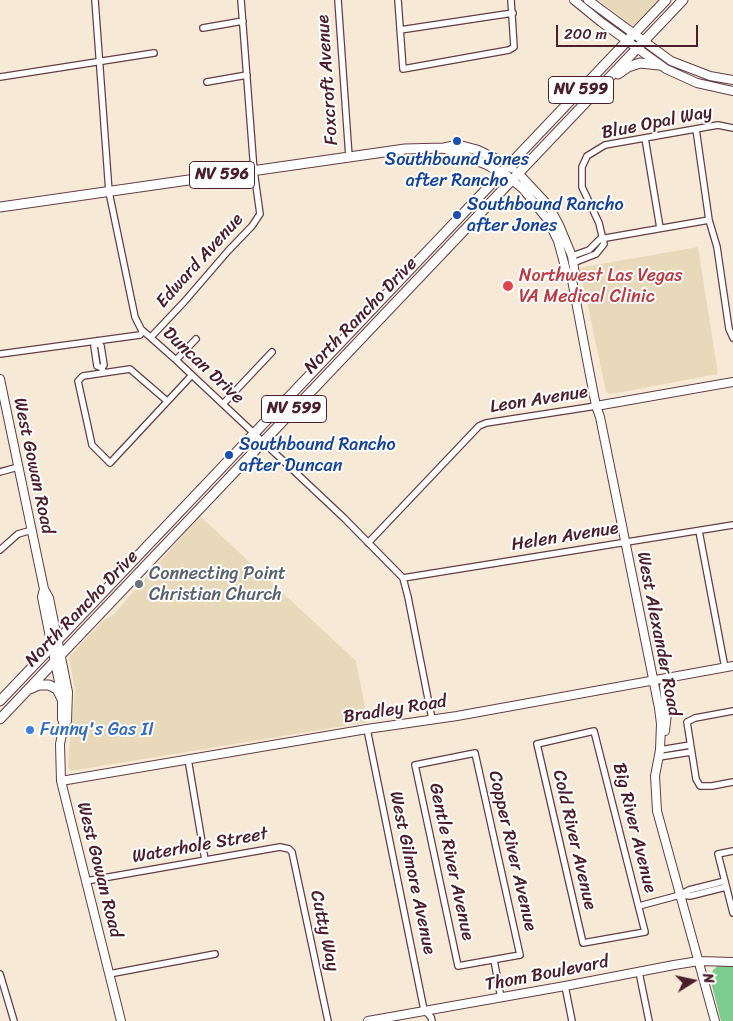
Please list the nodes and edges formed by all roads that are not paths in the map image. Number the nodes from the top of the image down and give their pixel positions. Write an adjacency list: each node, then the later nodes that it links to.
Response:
1 (95, 0): 17 (street, Duncan Drive)
2 (242, 0): 11 (street)
3 (338, 0): 28 (street, Foxcroft Avenue)
4 (398, 0): 13 (street)
5 (511, 0): 10 (street)
6 (574, 0): 14 (street)
7 (588, 0): 14 (street)
8 (666, 0): 14 (main road, North Rancho Drive / NV 599)
9 (683, 0): 15 (main road, North Rancho Drive / NV 599)
10 (513, 13): 13 (street); 13 (street)
11 (243, 21): 12 (street); 19 (street)
12 (203, 28)
13 (400, 30)
14 (631, 38): 15 (street); 29 (main road, North Rancho Drive / NV 599)
15 (640, 45): 18 (street); 21 (street); 23 (main road, North Rancho Drive / NV 599)
16 (154, 53): 17 (street)
17 (100, 61): 20 (street); 32 (street, Duncan Drive)
18 (659, 65): 23 (main road); 24 (street)
19 (247, 75): 22 (street); 30 (street)
20 (0, 77)
21 (733, 80)
22 (208, 82)
23 (603, 84): 31 (main road, North Rancho Drive / NV 599)
24 (733, 91)
25 (733, 128): 26 (street, Blue Opal Way)
26 (696, 129): 27 (street, Blue Opal Way); 34 (street)
27 (645, 138): 35 (street); 36 (street, Blue Opal Way)
28 (349, 157): 29 (main road, NV 596); 30 (main road, NV 596)
29 (506, 169): 31 (main road, NV 596); 54 (main road, North Rancho Drive / NV 599)
30 (254, 171): 32 (main road, NV 596); 40 (street, Edward Avenue)
31 (515, 177): 37 (street, West Alexander Road); 38 (street, West Alexander Road); 55 (main road, North Rancho Drive / NV 599)
32 (109, 192): 33 (main road, NV 596); 39 (street, Duncan Drive)
33 (0, 208)
34 (709, 220): 35 (street); 41 (street)
35 (660, 228): 36 (street)
36 (602, 239): 37 (street)
37 (572, 259): 38 (street, West Alexander Road)
38 (572, 280): 53 (street, West Alexander Road)
39 (143, 331): 40 (street, Duncan Drive); 43 (street)
40 (151, 337): 46 (street, Duncan Drive)
41 (733, 338)
42 (196, 339): 46 (street)
43 (98, 342): 45 (street); 47 (street)
44 (272, 352): 52 (street)
45 (0, 354)
46 (176, 360): 48 (street, Duncan Drive)
47 (102, 370): 51 (street); 51 (street)
48 (192, 375): 51 (street); 52 (street, Duncan Drive)
49 (0, 379): 56 (street, West Gowan Road)
50 (733, 382): 53 (street, Leon Avenue)
51 (167, 401)
52 (223, 404): 54 (street, Duncan Drive)
53 (596, 406): 62 (street, West Alexander Road); 65 (street, Leon Avenue)
54 (254, 434): 55 (street, Duncan Drive); 58 (main road, North Rancho Drive / NV 599)
55 (262, 443): 64 (main road, North Rancho Drive / NV 599); 65 (street, Duncan Drive)
56 (18, 467): 57 (street); 60 (street, West Gowan Road)
57 (0, 472)
58 (179, 513): 63 (main road, North Rancho Drive / NV 599); 64 (main road)
59 (733, 525): 61 (street, Helen Avenue)
60 (32, 530): 66 (street); 69 (street, West Gowan Road)
61 (699, 531): 62 (street, Helen Avenue); 71 (street)
62 (626, 542): 68 (street, Helen Avenue); 73 (street, West Alexander Road)
63 (150, 543): 67 (main road); 69 (main road, North Rancho Drive / NV 599)
64 (168, 543): 67 (main road, North Rancho Drive / NV 599)
65 (368, 543): 68 (street, Duncan Drive)
66 (0, 550)
67 (155, 555): 70 (main road, North Rancho Drive / NV 599)
68 (403, 578): 79 (street)
69 (55, 644): 70 (street, West Gowan Road); 75 (main road, North Rancho Drive / NV 599)
70 (58, 657): 74 (main road, North Rancho Drive / NV 599); 76 (street, West Gowan Road); 80 (street, West Gowan Road)
71 (729, 667): 72 (street, Bradley Road)
72 (671, 678): 73 (street, Bradley Road); 84 (street)
73 (653, 681): 79 (street, Bradley Road); 84 (street, West Alexander Road)
74 (27, 690): 76 (main road); 78 (main road, North Rancho Drive / NV 599)
75 (0, 701)
76 (63, 701): 80 (street, West Gowan Road)
77 (733, 711): 83 (street)
78 (0, 719)
79 (432, 719): 81 (street, Bradley Road)
80 (64, 725): 88 (street, West Gowan Road)
81 (367, 729): 87 (street, Bradley Road); 108 (street, West Gilmore Avenue)
82 (594, 731): 96 (street, Big River Avenue); 98 (street, Cold River Avenue)
83 (690, 745): 84 (street); 85 (street)
84 (660, 750): 85 (street); 95 (street, West Alexander Road)
85 (691, 752): 89 (street)
86 (475, 753): 100 (street, Copper River Avenue); 100 (street, Gentle River Avenue)
87 (188, 759): 88 (street, Bradley Road); 92 (street)
88 (61, 781): 93 (street, West Gowan Road)
89 (733, 782)
90 (289, 849): 92 (street, Waterhole Street); 111 (street, Cutty Way)
91 (733, 851): 94 (street)
92 (206, 860): 93 (street, Waterhole Street)
93 (86, 881): 105 (street, West Gowan Road)
94 (725, 884): 95 (street); 97 (street)
95 (680, 895): 96 (street); 101 (street, West Alexander Road)
96 (639, 906): 98 (street, Big River Avenue)
97 (733, 913)
98 (645, 932)
99 (215, 954): 105 (street)
100 (494, 960): 107 (street)
101 (699, 962): 102 (street, Thom Boulevard); 103 (street, Thom Boulevard); 116 (street, West Alexander Road)
102 (733, 962)
103 (639, 972): 106 (street, Thom Boulevard); 115 (street)
104 (0, 974): 109 (street)
105 (109, 974): 110 (street, West Gowan Road)
106 (565, 986): 107 (street, Thom Boulevard); 114 (street)
107 (501, 998): 108 (street, Thom Boulevard)
108 (424, 1010): 112 (street, Thom Boulevard); 113 (street, West Gilmore Avenue)
109 (14, 1021)
110 (121, 1021)
111 (328, 1021)
112 (368, 1021)
113 (432, 1021)
114 (572, 1021)
115 (650, 1021)
116 (715, 1021)

